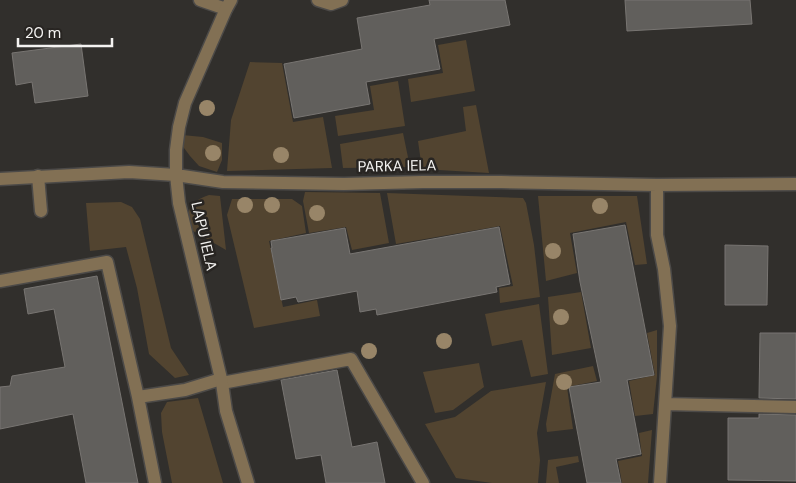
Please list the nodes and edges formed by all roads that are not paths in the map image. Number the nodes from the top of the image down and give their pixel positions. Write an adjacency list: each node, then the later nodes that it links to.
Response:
1 (200, 0): 4 (street)
2 (318, 0): 3 (street)
3 (342, 0)
4 (228, 5): 5 (street, LAPU IELA)
5 (176, 175): 6 (street, PARKA IELA); 9 (street, PARKA IELA); 12 (street, LAPU IELA)
6 (38, 176): 7 (street, PARKA IELA); 10 (street)
7 (0, 179)
8 (796, 184): 9 (street, PARKA IELA)
9 (657, 185): 14 (street)
10 (41, 212)
11 (0, 281): 13 (street)
12 (221, 381): 13 (street); 17 (street, LAPU IELA); 18 (street)
13 (138, 397): 16 (street)
14 (665, 404): 15 (street); 19 (street)
15 (796, 407)
16 (155, 483)
17 (248, 483)
18 (424, 483)
19 (660, 483)

